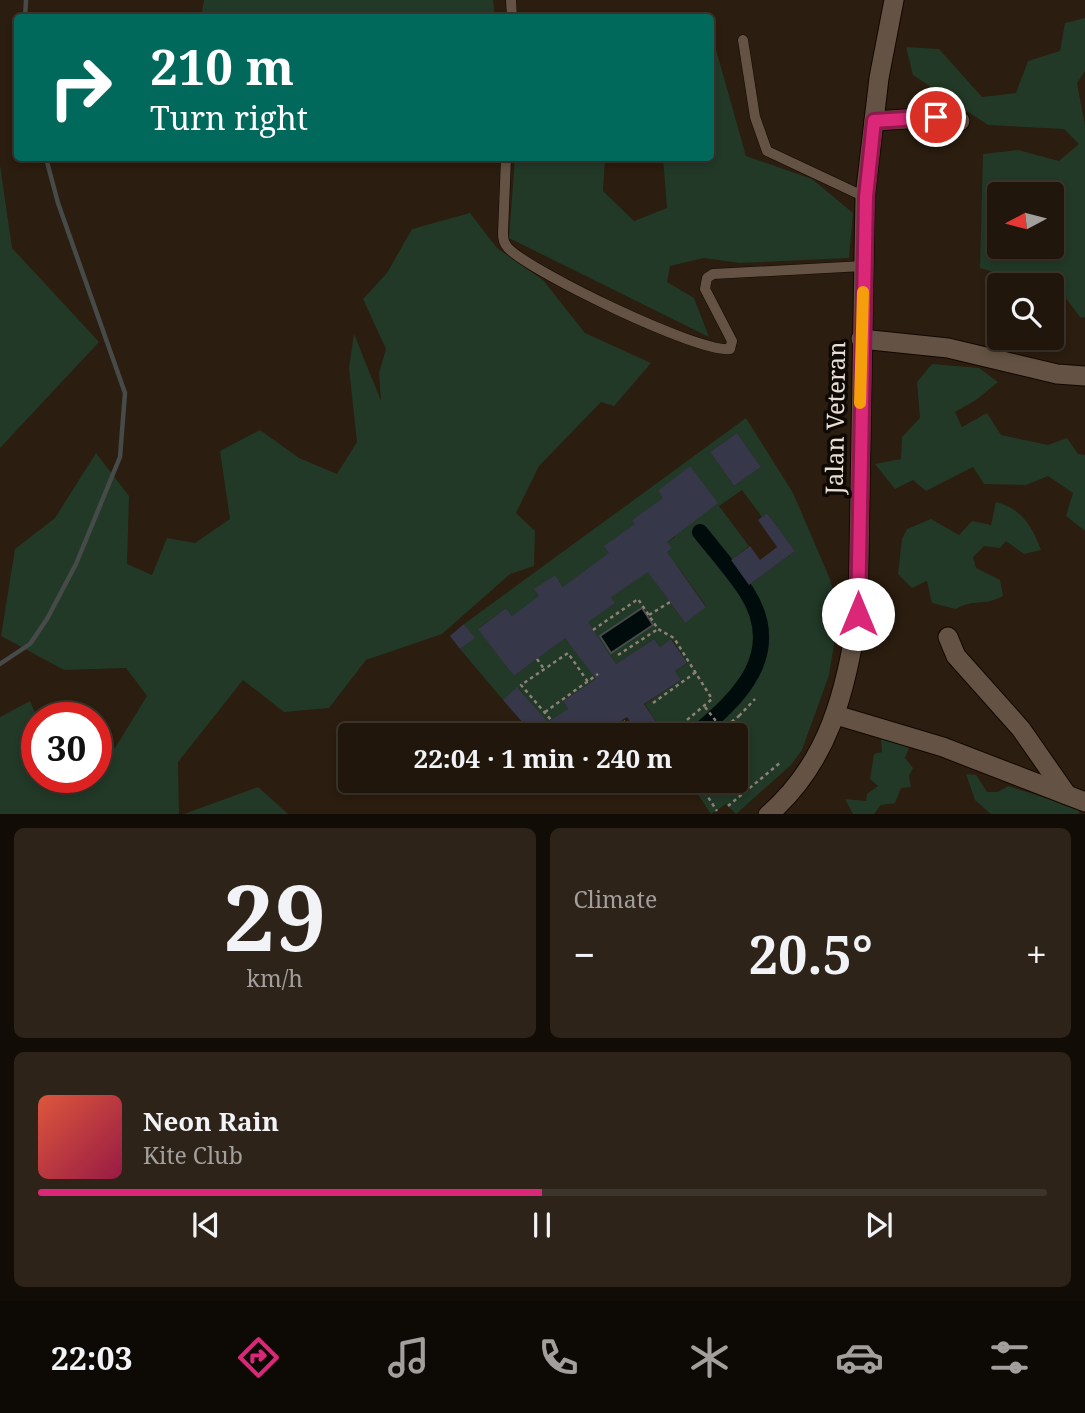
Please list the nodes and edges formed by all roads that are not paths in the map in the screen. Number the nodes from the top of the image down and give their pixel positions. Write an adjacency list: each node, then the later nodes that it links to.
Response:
1 (894, 0): 3 (street, Jalan Veteran)
2 (743, 40): 6 (lane)
3 (874, 121): 4 (street); 6 (street, Jalan Veteran)
4 (960, 121)
5 (506, 161): 7 (lane)
6 (866, 197): 7 (street, Jalan Veteran)
7 (863, 266): 8 (street, Jalan Veteran)
8 (861, 339): 9 (street); 11 (street, Jalan Veteran)
9 (1085, 376)
10 (948, 637): 12 (street)
11 (836, 715): 12 (street); 13 (street, Jalan Veteran)
12 (1076, 799)
13 (768, 814)

